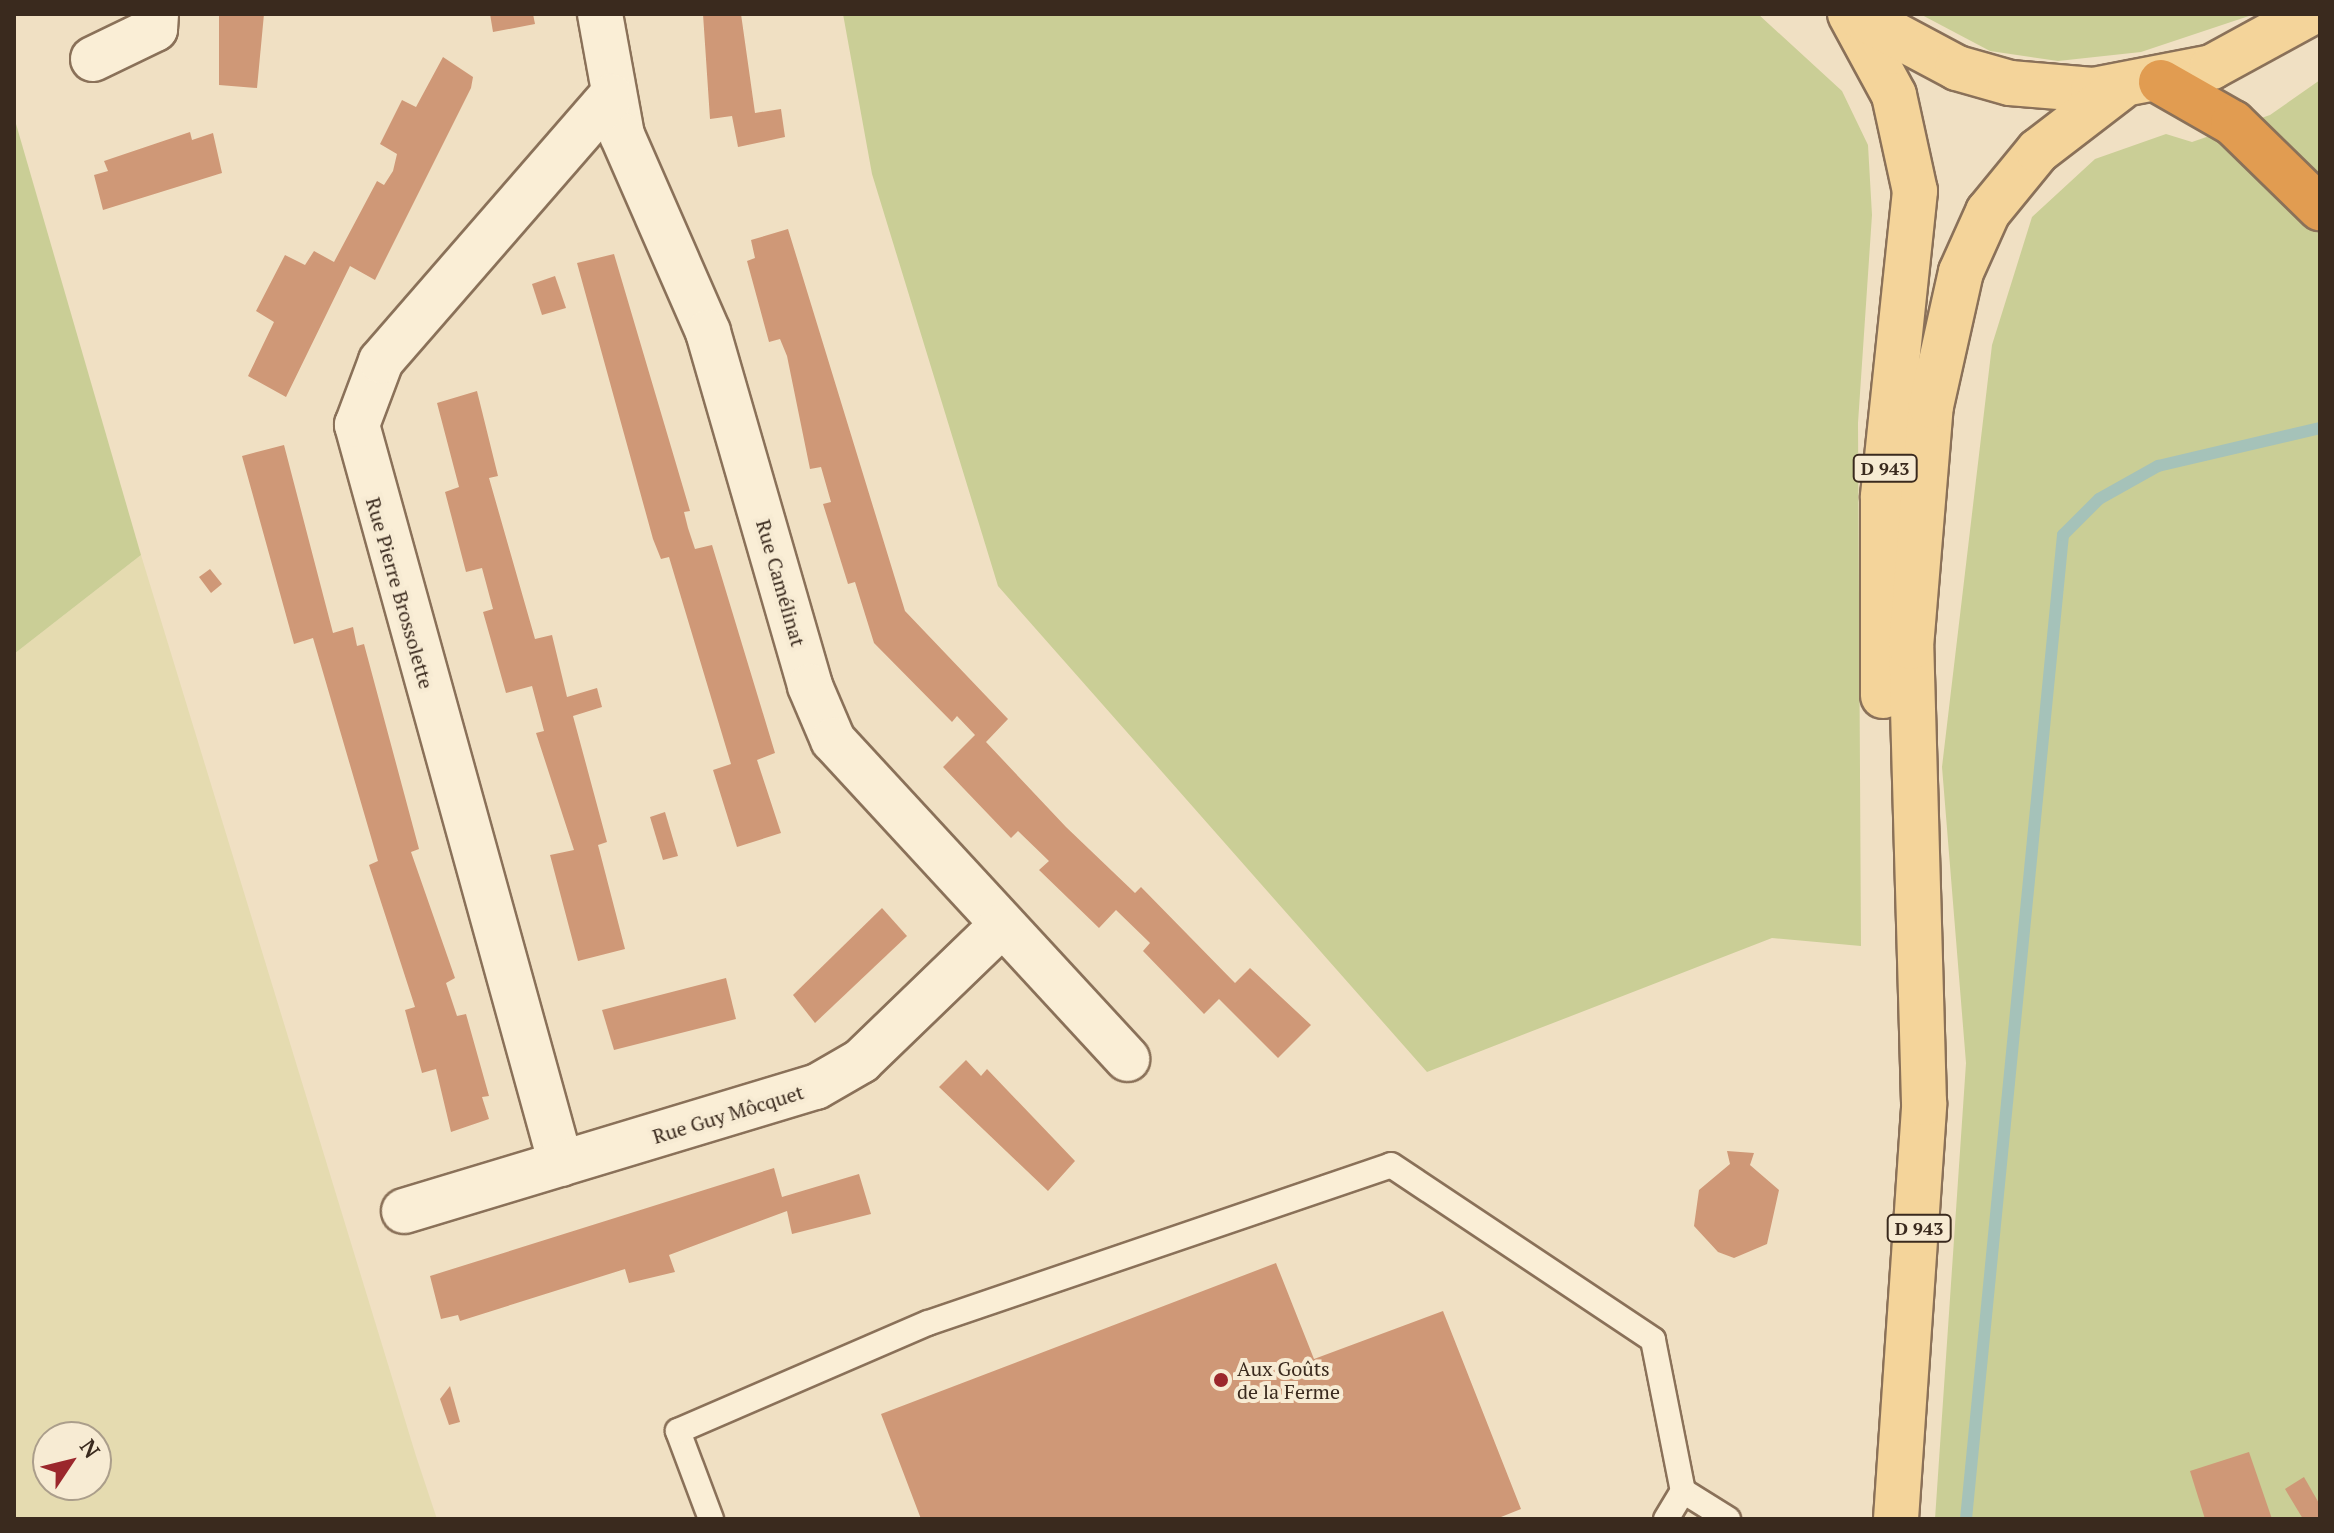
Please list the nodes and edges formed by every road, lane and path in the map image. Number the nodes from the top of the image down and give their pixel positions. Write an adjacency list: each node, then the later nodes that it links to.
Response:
1 (156, 14): 6 (street)
2 (600, 14): 8 (street, Rue Camélinat)
3 (1850, 14): 11 (main road, D 943)
4 (1856, 14): 7 (main road)
5 (2309, 14): 7 (main road)
6 (93, 59)
7 (2141, 85): 9 (highway); 11 (main road, D 943)
8 (611, 96): 10 (street, Rue Camélinat); 13 (street, Rue Pierre Brossolette)
9 (2320, 208)
10 (1001, 926): 12 (street, Rue Camélinat); 13 (street, Rue Guy Môcquet)
11 (1916, 936): 19 (main road, D 943)
12 (1127, 1059)
13 (561, 1164): 14 (street, Rue Guy Môcquet)
14 (404, 1211)
15 (1683, 1491): 16 (lane); 17 (lane); 18 (lane)
16 (711, 1519)
17 (1666, 1519)
18 (1728, 1519)
19 (1896, 1519)

